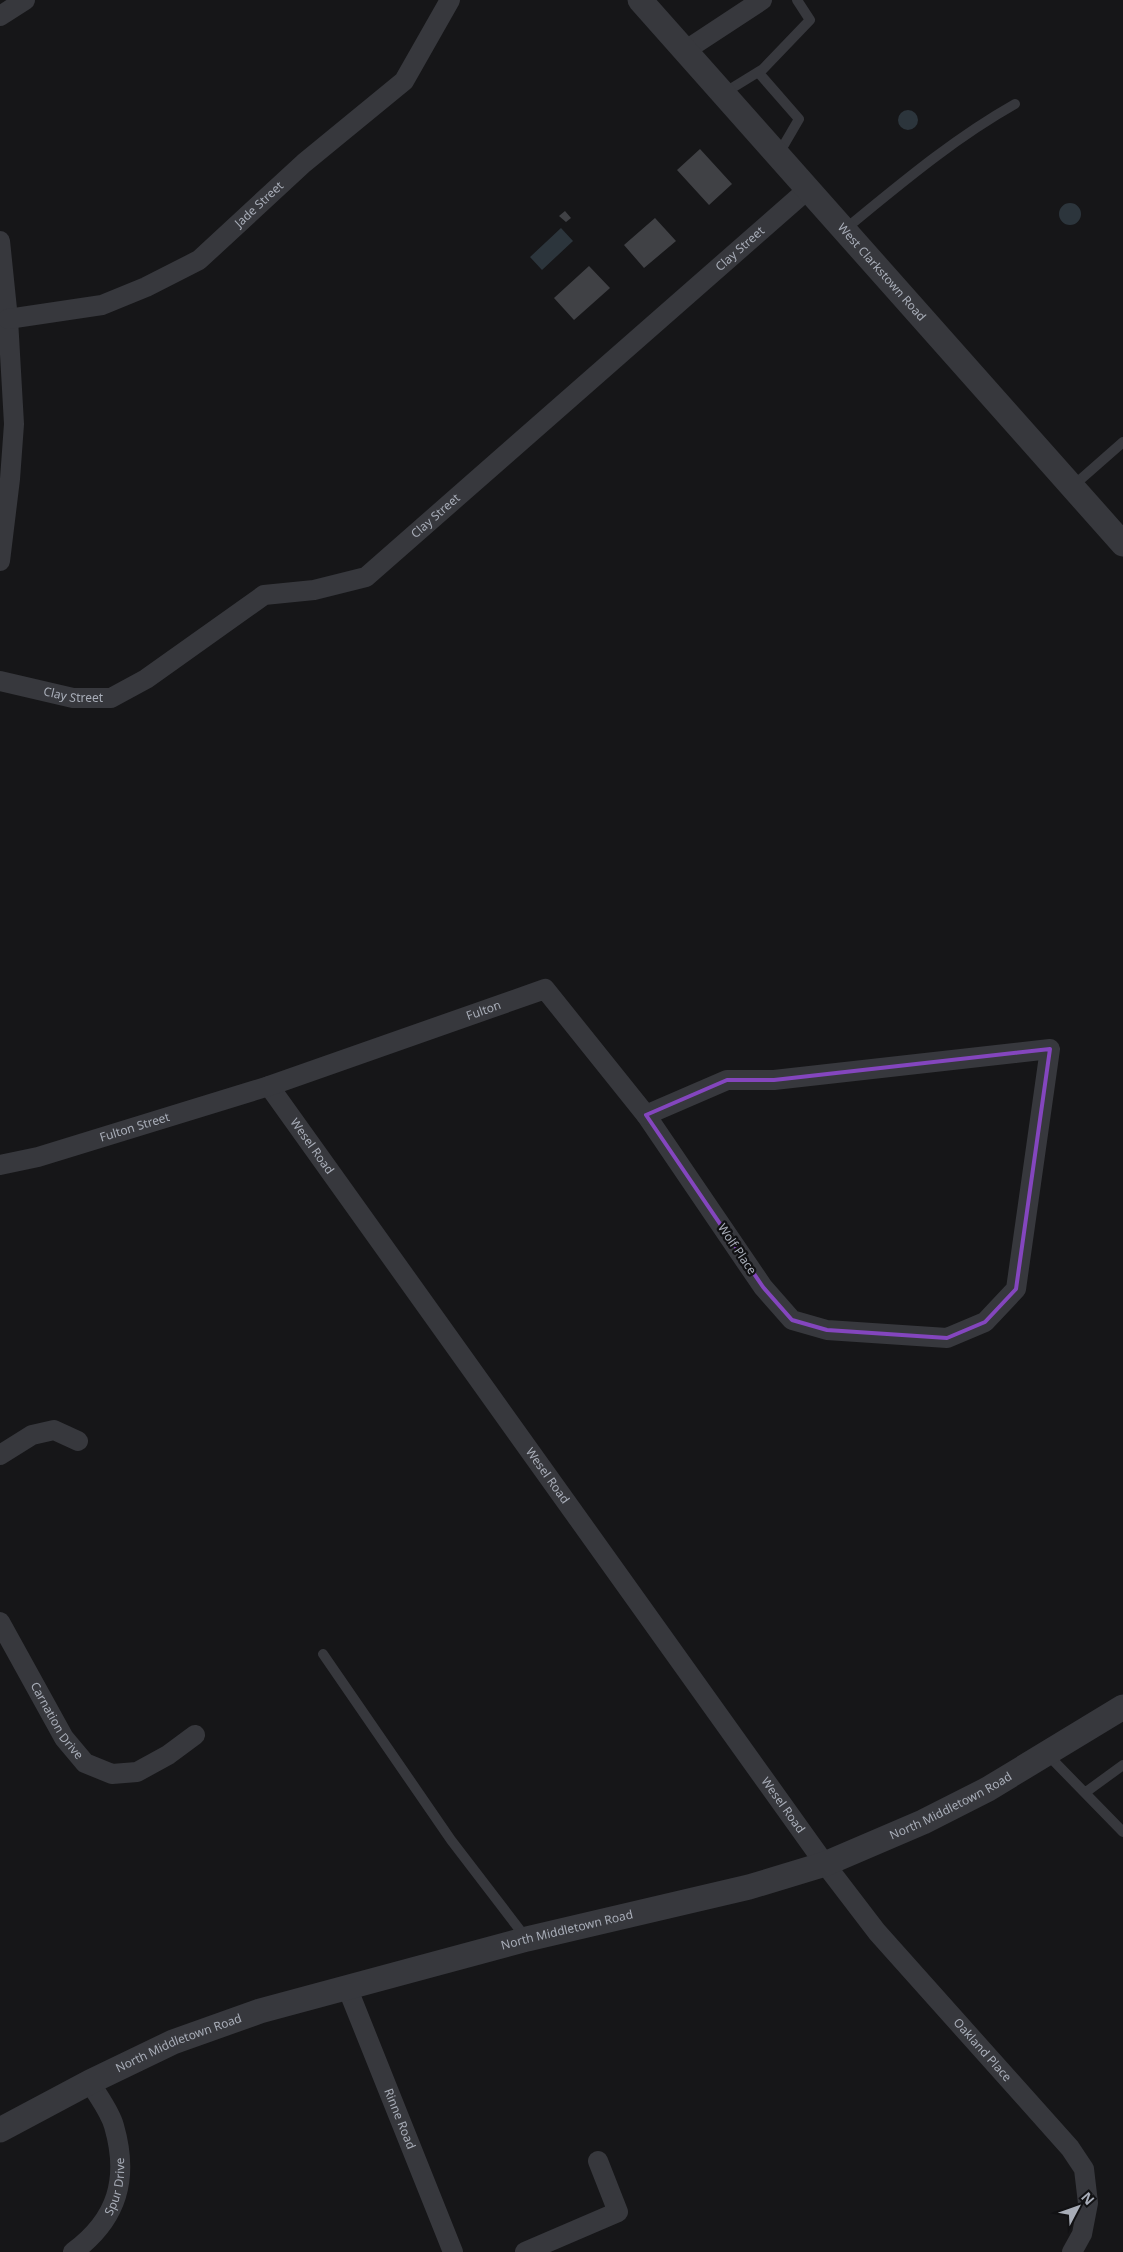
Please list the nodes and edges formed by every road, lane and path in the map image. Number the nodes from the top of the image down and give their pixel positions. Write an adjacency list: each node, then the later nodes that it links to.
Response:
1 (25, 0): 6 (street)
2 (450, 0): 15 (street, Jade Street)
3 (640, 0): 7 (street, West Clarkstown Road)
4 (762, 0): 7 (street)
5 (797, 0): 8 (lane)
6 (0, 16)
7 (686, 50): 9 (street, West Clarkstown Road)
8 (758, 72): 9 (lane); 11 (lane)
9 (724, 93): 11 (street, West Clarkstown Road)
10 (1015, 104): 13 (lane)
11 (778, 156): 12 (street, West Clarkstown Road)
12 (807, 190): 13 (street, West Clarkstown Road); 20 (street, Clay Street)
13 (843, 230): 17 (street, West Clarkstown Road)
14 (0, 241): 15 (street)
15 (8, 319): 19 (street)
16 (1123, 442): 17 (lane)
17 (1072, 487): 18 (street, West Clarkstown Road)
18 (1123, 544)
19 (0, 561)
20 (0, 681)
21 (269, 1086): 22 (street, Fulton); 23 (street, Fulton Street); 34 (street, Wesel Road)
22 (646, 1115): 22 (street, Wolf Place)
23 (0, 1165)
24 (78, 1441): 25 (street)
25 (0, 1455)
26 (0, 1622): 29 (street, Carnation Drive)
27 (323, 1654): 35 (lane)
28 (1123, 1707): 30 (street, North Middletown Road)
29 (195, 1735)
30 (1047, 1754): 32 (lane); 34 (street, North Middletown Road)
31 (1123, 1765): 32 (lane)
32 (1086, 1792): 33 (lane)
33 (1123, 1832)
34 (825, 1864): 35 (street, North Middletown Road); 43 (street, Oakland Place)
35 (527, 1939): 36 (street, North Middletown Road)
36 (347, 1987): 37 (street, North Middletown Road); 41 (street, Rinne Road)
37 (90, 2082): 38 (street, North Middletown Road); 40 (street, Spur Drive)
38 (0, 2130)
39 (598, 2161): 42 (street)
40 (78, 2251)
41 (453, 2252)
42 (525, 2252)
43 (1072, 2252)

